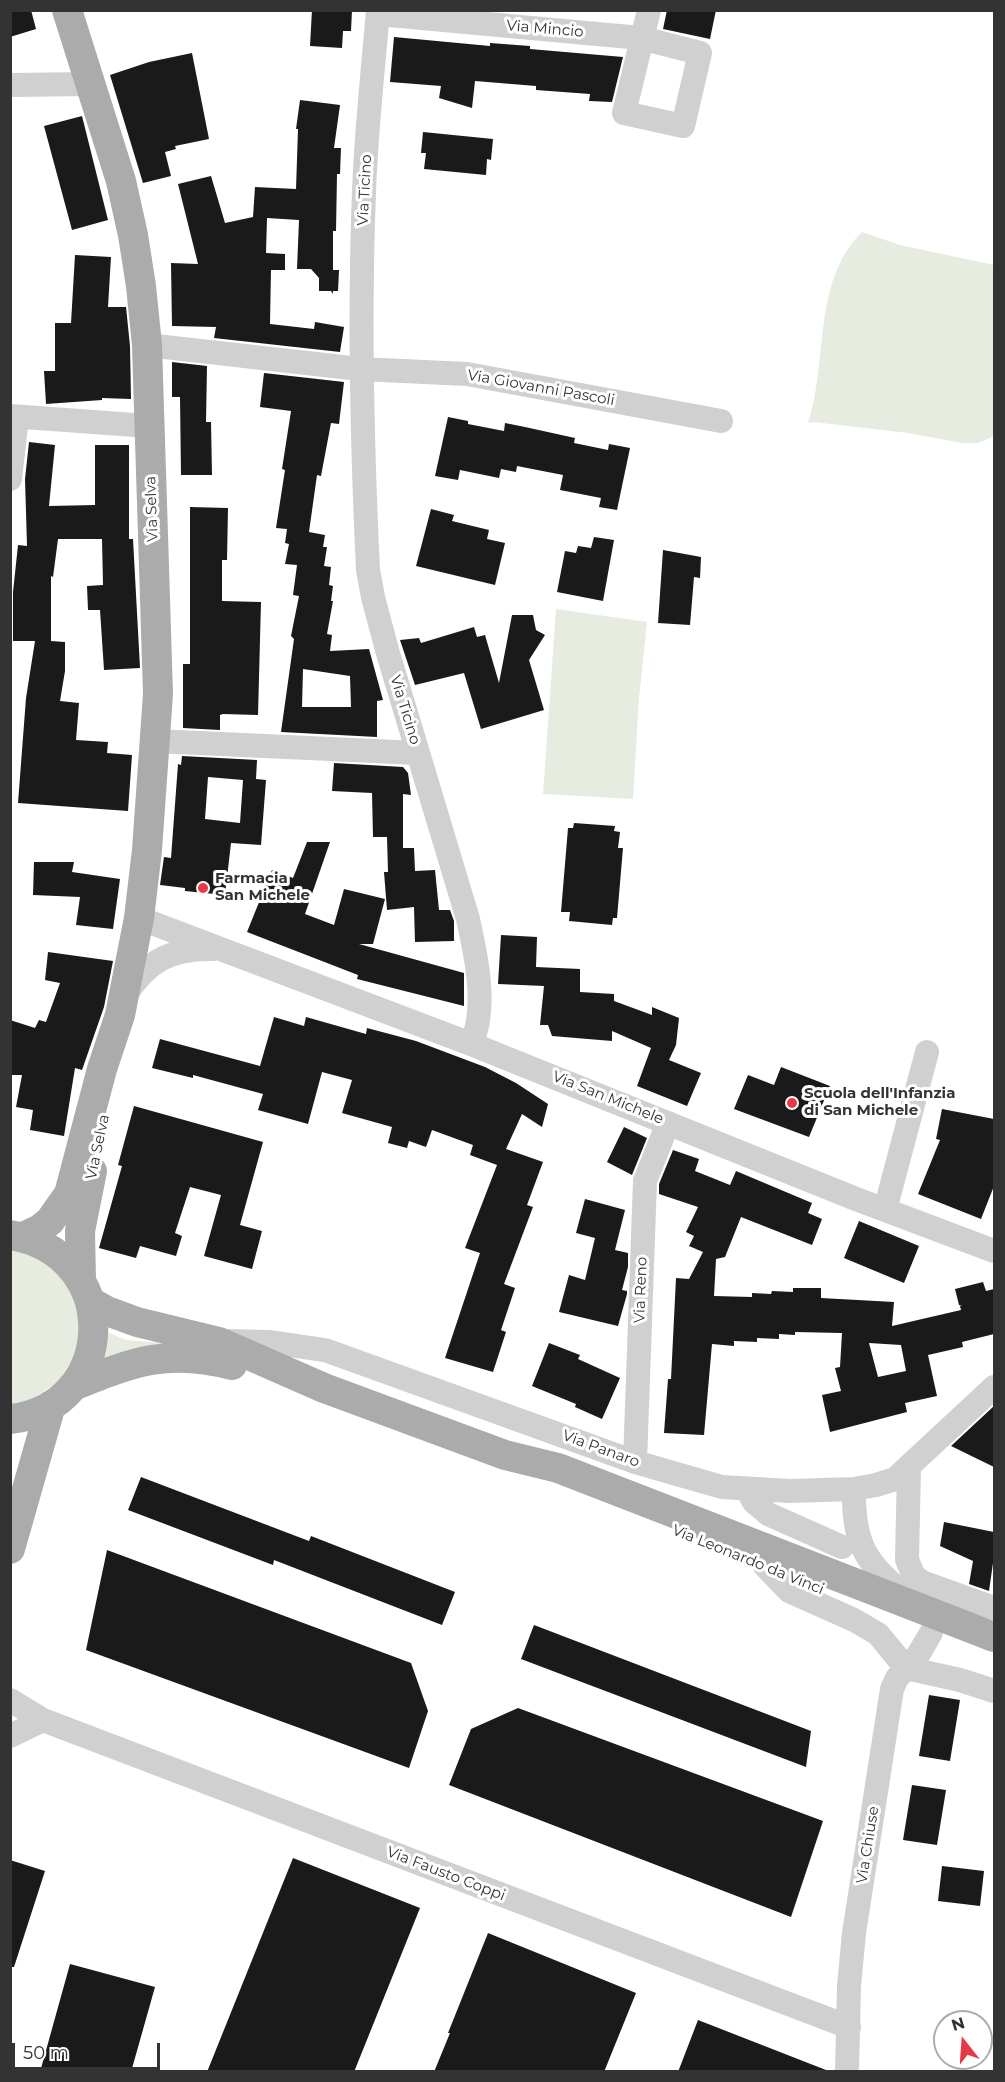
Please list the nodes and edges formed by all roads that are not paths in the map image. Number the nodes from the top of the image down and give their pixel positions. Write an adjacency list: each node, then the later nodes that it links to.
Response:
1 (67, 10): 5 (main road, Via Selva)
2 (649, 10): 4 (street)
3 (378, 12): 4 (street, Via Mincio); 8 (street, Via Ticino)
4 (641, 38): 4 (street, Via Mincio)
5 (91, 84): 6 (street); 7 (main road, Via Selva)
6 (10, 85)
7 (147, 345): 8 (street); 11 (main road, Via Selva)
8 (360, 369): 10 (street, Via Giovanni Pascoli); 14 (street, Via Ticino)
9 (14, 416): 11 (street); 12 (street)
10 (721, 421)
11 (149, 426): 13 (main road, Via Selva)
12 (10, 479)
13 (155, 741): 14 (street); 15 (main road, Via Selva)
14 (418, 753): 18 (street, Via Ticino)
15 (138, 918): 16 (street, Via San Michele); 17 (main road, Via Selva)
16 (221, 950): 17 (street, Via San Michele); 18 (street, Via San Michele)
17 (122, 1006): 22 (main road, Via Selva); 24 (main road, Via Selva)
18 (471, 1044): 20 (street, Via San Michele)
19 (927, 1052): 21 (street)
20 (668, 1123): 21 (street, Via San Michele); 32 (street, Via Reno)
21 (885, 1210): 23 (street, Via San Michele)
22 (17, 1236): 24 (main road)
23 (994, 1251)
24 (86, 1291): 25 (main road, Via Leonardo da Vinci); 26 (main road, Via Selva)
25 (219, 1342): 28 (main road, Via Leonardo da Vinci); 32 (street, Via Panaro)
26 (73, 1386): 28 (main road, Via Leonardo da Vinci); 29 (main road)
27 (994, 1387): 33 (street)
28 (324, 1388): 31 (main road, Via Leonardo da Vinci)
29 (51, 1405): 30 (main road); 37 (main road)
30 (10, 1419)
31 (505, 1455): 38 (main road, Via Leonardo da Vinci); 39 (main road, Via Leonardo da Vinci)
32 (635, 1462): 35 (street, Via Panaro)
33 (909, 1468): 34 (street); 40 (street)
34 (854, 1489): 35 (street, Via Panaro); 39 (street)
35 (747, 1490): 36 (street)
36 (842, 1547)
37 (10, 1549)
38 (765, 1566): 41 (main road, Via Leonardo da Vinci); 44 (street)
39 (918, 1606): 42 (main road, Via Leonardo da Vinci)
40 (994, 1608)
41 (931, 1633): 43 (main road, Via Leonardo da Vinci); 44 (street, Via Chiuse)
42 (994, 1637)
43 (994, 1658)
44 (906, 1668): 45 (street); 49 (street, Via Chiuse)
45 (994, 1691)
46 (10, 1700): 47 (street, Via Fausto Coppi)
47 (43, 1720): 48 (street); 49 (street, Via Fausto Coppi)
48 (10, 1736)
49 (849, 2027): 50 (street, Via Chiuse)
50 (847, 2072)

